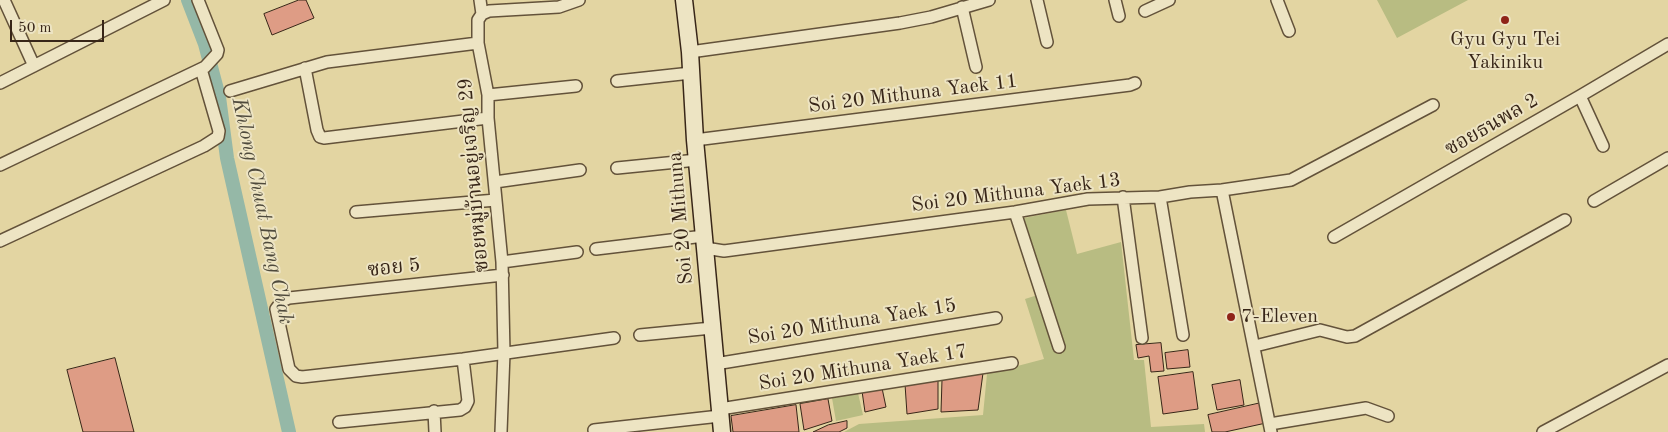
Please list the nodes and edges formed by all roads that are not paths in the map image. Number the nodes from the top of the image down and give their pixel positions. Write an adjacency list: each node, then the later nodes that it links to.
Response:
1 (4, 0): 21 (street)
2 (164, 0): 21 (street)
3 (198, 0): 23 (street)
4 (480, 0): 14 (street, ซอยหมู่บ้านอยู่เจริญ 29)
5 (579, 0): 14 (street)
6 (684, 0): 20 (street, Soi 20 Mithuna)
7 (990, 0): 12 (street)
8 (1037, 0): 17 (street)
9 (1115, 0): 15 (street)
10 (1170, 0): 13 (street)
11 (1277, 0): 16 (street)
12 (962, 8): 20 (street); 22 (street)
13 (1145, 11)
14 (482, 14): 18 (street, ซอยหมู่บ้านอยู่เจริญ 29)
15 (1120, 16)
16 (1289, 31)
17 (1047, 42)
18 (478, 43): 24 (street); 31 (street, ซอยหมู่บ้านอยู่เจริญ 29)
19 (1668, 44): 32 (street, ซอยธนพล 2)
20 (690, 52): 25 (street, Soi 20 Mithuna)
21 (34, 66): 27 (street)
22 (976, 67)
23 (203, 68): 39 (street); 52 (street)
24 (305, 68): 30 (street); 34 (street)
25 (691, 73): 26 (street); 35 (street, Soi 20 Mithuna)
26 (617, 81)
27 (0, 83)
28 (1134, 83): 35 (street, Soi 20 Mithuna Yaek 11)
29 (576, 86): 31 (street)
30 (230, 91)
31 (488, 95): 34 (street, ซอยหมู่บ้านอยู่เจริญ 29)
32 (1580, 96): 36 (street); 51 (street, ซอยธนพล 2)
33 (1433, 105): 43 (street, Soi 20 Mithuna Yaek 13)
34 (488, 118): 42 (street, ซอยหมู่บ้านอยู่เจริญ 29)
35 (695, 140): 38 (street, Soi 20 Mithuna)
36 (1603, 146)
37 (1668, 158): 47 (street)
38 (697, 160): 40 (street); 53 (street, Soi 20 Mithuna)
39 (0, 165)
40 (617, 168)
41 (580, 170): 42 (street)
42 (495, 182): 46 (street, ซอยหมู่บ้านอยู่เจริญ 29)
43 (1222, 190): 45 (street, Soi 20 Mithuna Yaek 13); 64 (street)
44 (1123, 197): 45 (street, Soi 20 Mithuna Yaek 13); 49 (street, Soi 20 Mithuna Yaek 13); 63 (street)
45 (1160, 197): 61 (street)
46 (496, 200): 48 (street); 56 (street, ซอยหมู่บ้านอยู่เจริญ 29)
47 (1594, 201)
48 (356, 212)
49 (1014, 212): 53 (street, Soi 20 Mithuna Yaek 13); 65 (street)
50 (1565, 220): 64 (street)
51 (1334, 237)
52 (0, 241)
53 (705, 242): 54 (street, Soi 20 Mithuna Yaek 13); 59 (street, Soi 20 Mithuna)
54 (596, 249)
55 (577, 252): 56 (street)
56 (502, 262): 57 (street, ซอยหมู่บ้านอยู่เจริญ 29)
57 (503, 275): 66 (street, ซอยหมู่บ้านอยู่เจริญ 29); 67 (street, ซอย 5)
58 (996, 318): 69 (street, Soi 20 Mithuna Yaek 15)
59 (712, 328): 60 (street); 69 (street, Soi 20 Mithuna)
60 (640, 335)
61 (1182, 335)
62 (614, 338): 66 (street)
63 (1142, 338)
64 (1255, 346): 75 (street)
65 (1059, 347)
66 (504, 353): 67 (street); 78 (street, ซอยหมู่บ้านอยู่เจริญ 29)
67 (462, 359): 71 (street)
68 (1012, 363): 73 (street, Soi 20 Mithuna Yaek 17)
69 (715, 364): 73 (street, Soi 20 Mithuna)
70 (1668, 365): 79 (street)
71 (434, 411): 74 (street); 77 (street)
72 (1388, 416): 75 (street)
73 (721, 419): 76 (street, Soi 20 Mithuna Yaek 17)
74 (346, 425)
75 (1270, 428)
76 (594, 430)
77 (435, 432)
78 (501, 432)
79 (1543, 432)

